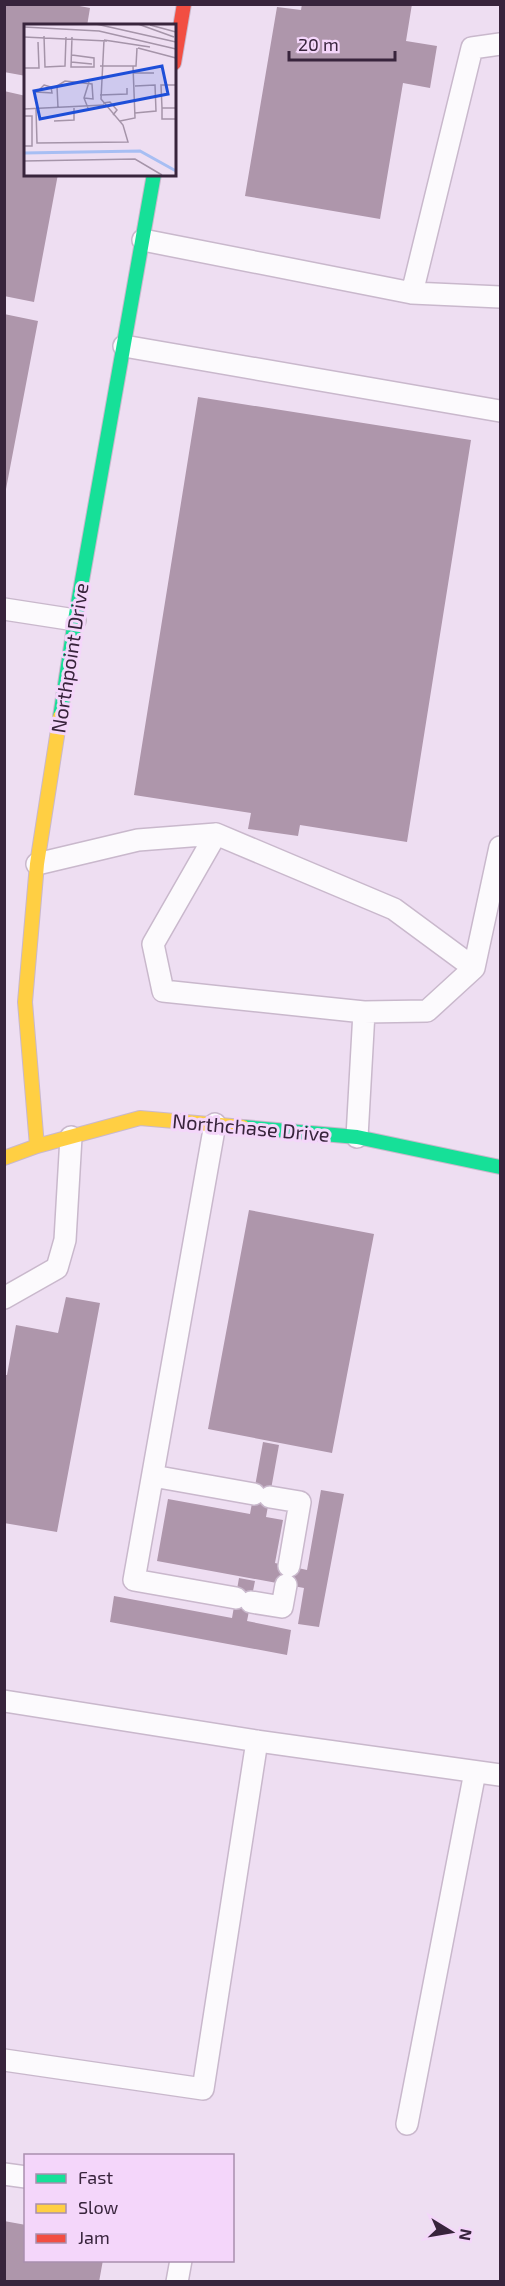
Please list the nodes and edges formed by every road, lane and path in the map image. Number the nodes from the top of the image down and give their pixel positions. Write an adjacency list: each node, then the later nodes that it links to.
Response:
1 (184, 4): 3 (street)
2 (501, 44): 6 (lane)
3 (176, 51)
4 (154, 176): 5 (street, Northpoint Drive)
5 (143, 240): 6 (lane); 8 (street, Northpoint Drive)
6 (412, 293): 7 (lane)
7 (501, 297)
8 (124, 346): 9 (lane); 11 (street, Northpoint Drive)
9 (501, 411)
10 (4, 609): 11 (lane)
11 (75, 620): 14 (street, Northpoint Drive)
12 (216, 834): 14 (lane); 15 (lane); 16 (lane)
13 (501, 847): 15 (lane)
14 (37, 864): 20 (street, Northpoint Drive)
15 (474, 968): 16 (lane)
16 (364, 1012): 19 (lane)
17 (215, 1124): 18 (street, Northchase Drive); 19 (street, Northchase Drive); 24 (lane)
18 (71, 1137): 20 (street, Northchase Drive); 23 (lane)
19 (357, 1137): 22 (street, Northchase Drive)
20 (37, 1146): 21 (street, Northchase Drive)
21 (4, 1158)
22 (501, 1167)
23 (4, 1298)
24 (153, 1476): 24 (lane)
25 (4, 1701): 26 (lane)
26 (257, 1741): 27 (lane); 29 (lane)
27 (475, 1772): 28 (lane); 30 (lane)
28 (501, 1775)
29 (4, 2060)
30 (407, 2124)
31 (4, 2174): 32 (lane)
32 (24, 2177)
33 (181, 2262): 34 (lane)
34 (177, 2282)

